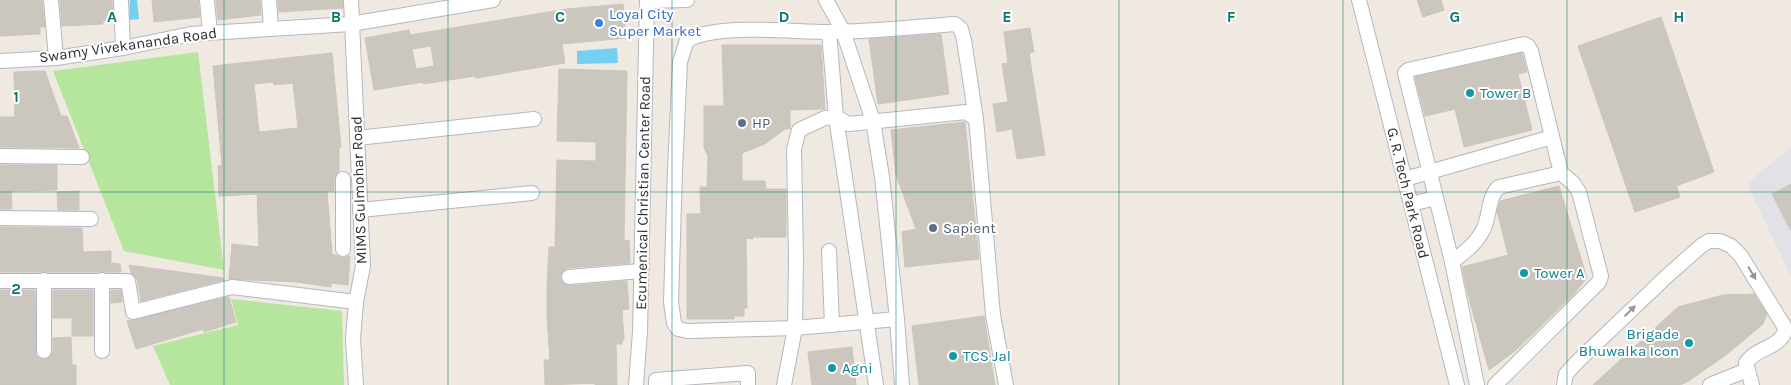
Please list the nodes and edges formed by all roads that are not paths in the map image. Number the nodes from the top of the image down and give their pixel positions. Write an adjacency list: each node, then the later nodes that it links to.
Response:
1 (52, 0): 17 (street)
2 (121, 0): 16 (street)
3 (207, 0): 15 (street)
4 (269, 0): 12 (street)
5 (351, 0): 11 (street, MIMS Gulmohar Road)
6 (493, 0): 11 (street, Swamy Vivekananda Road)
7 (647, 0): 8 (street); 41 (street, Ecumenical Christian Center Road)
8 (687, 0)
9 (826, 0): 13 (street)
10 (1360, 0): 30 (street, G. R. Tech Park Road)
11 (351, 24): 12 (street, Swamy Vivekananda Road); 24 (street, MIMS Gulmohar Road)
12 (271, 29): 15 (street, Swamy Vivekananda Road)
13 (843, 31): 14 (street); 20 (street); 22 (street)
14 (829, 32): 19 (street); 50 (street)
15 (210, 33): 16 (street, Swamy Vivekananda Road)
16 (123, 48): 17 (street, Swamy Vivekananda Road)
17 (56, 58): 18 (street, Swamy Vivekananda Road)
18 (0, 61)
19 (836, 117): 22 (street); 48 (street); 50 (street)
20 (976, 119): 22 (street); 61 (street)
21 (534, 120): 24 (street)
22 (873, 121): 47 (street)
23 (1552, 136): 27 (street); 27 (street); 28 (street)
24 (357, 138): 34 (street, MIMS Gulmohar Road)
25 (0, 156): 26 (street)
26 (82, 157)
27 (1430, 172): 30 (street); 32 (street)
28 (1561, 173): 40 (street); 64 (street)
29 (343, 179): 37 (street)
30 (1405, 179): 33 (street, G. R. Tech Park Road)
31 (532, 193): 34 (street)
32 (1436, 198): 33 (street); 40 (street)
33 (1411, 204): 62 (street, G. R. Tech Park Road)
34 (360, 215): 37 (street); 46 (street, MIMS Gulmohar Road)
35 (0, 218): 36 (street)
36 (91, 219)
37 (344, 221): 38 (street)
38 (342, 249)
39 (829, 251): 49 (street)
40 (1452, 262): 63 (street)
41 (641, 271): 42 (street); 55 (street, Ecumenical Christian Center Road)
42 (569, 277)
43 (0, 280): 44 (street)
44 (44, 280): 45 (street); 52 (street)
45 (102, 280): 46 (street); 51 (street)
46 (356, 302): 54 (street, MIMS Gulmohar Road)
47 (897, 319): 48 (street); 60 (street)
48 (867, 322): 49 (street); 59 (street)
49 (832, 325): 50 (street)
50 (795, 328): 58 (street)
51 (102, 350)
52 (44, 351)
53 (1747, 370): 65 (street, one-way to 53); 66 (street); 67 (street)
54 (356, 385)
55 (636, 385)
56 (656, 385): 57 (street)
57 (748, 385)
58 (784, 385)
59 (876, 385)
60 (902, 385)
61 (1006, 385)
62 (1457, 385)
63 (1477, 385)
64 (1495, 385)
65 (1564, 385)
66 (1710, 385)
67 (1752, 385)

